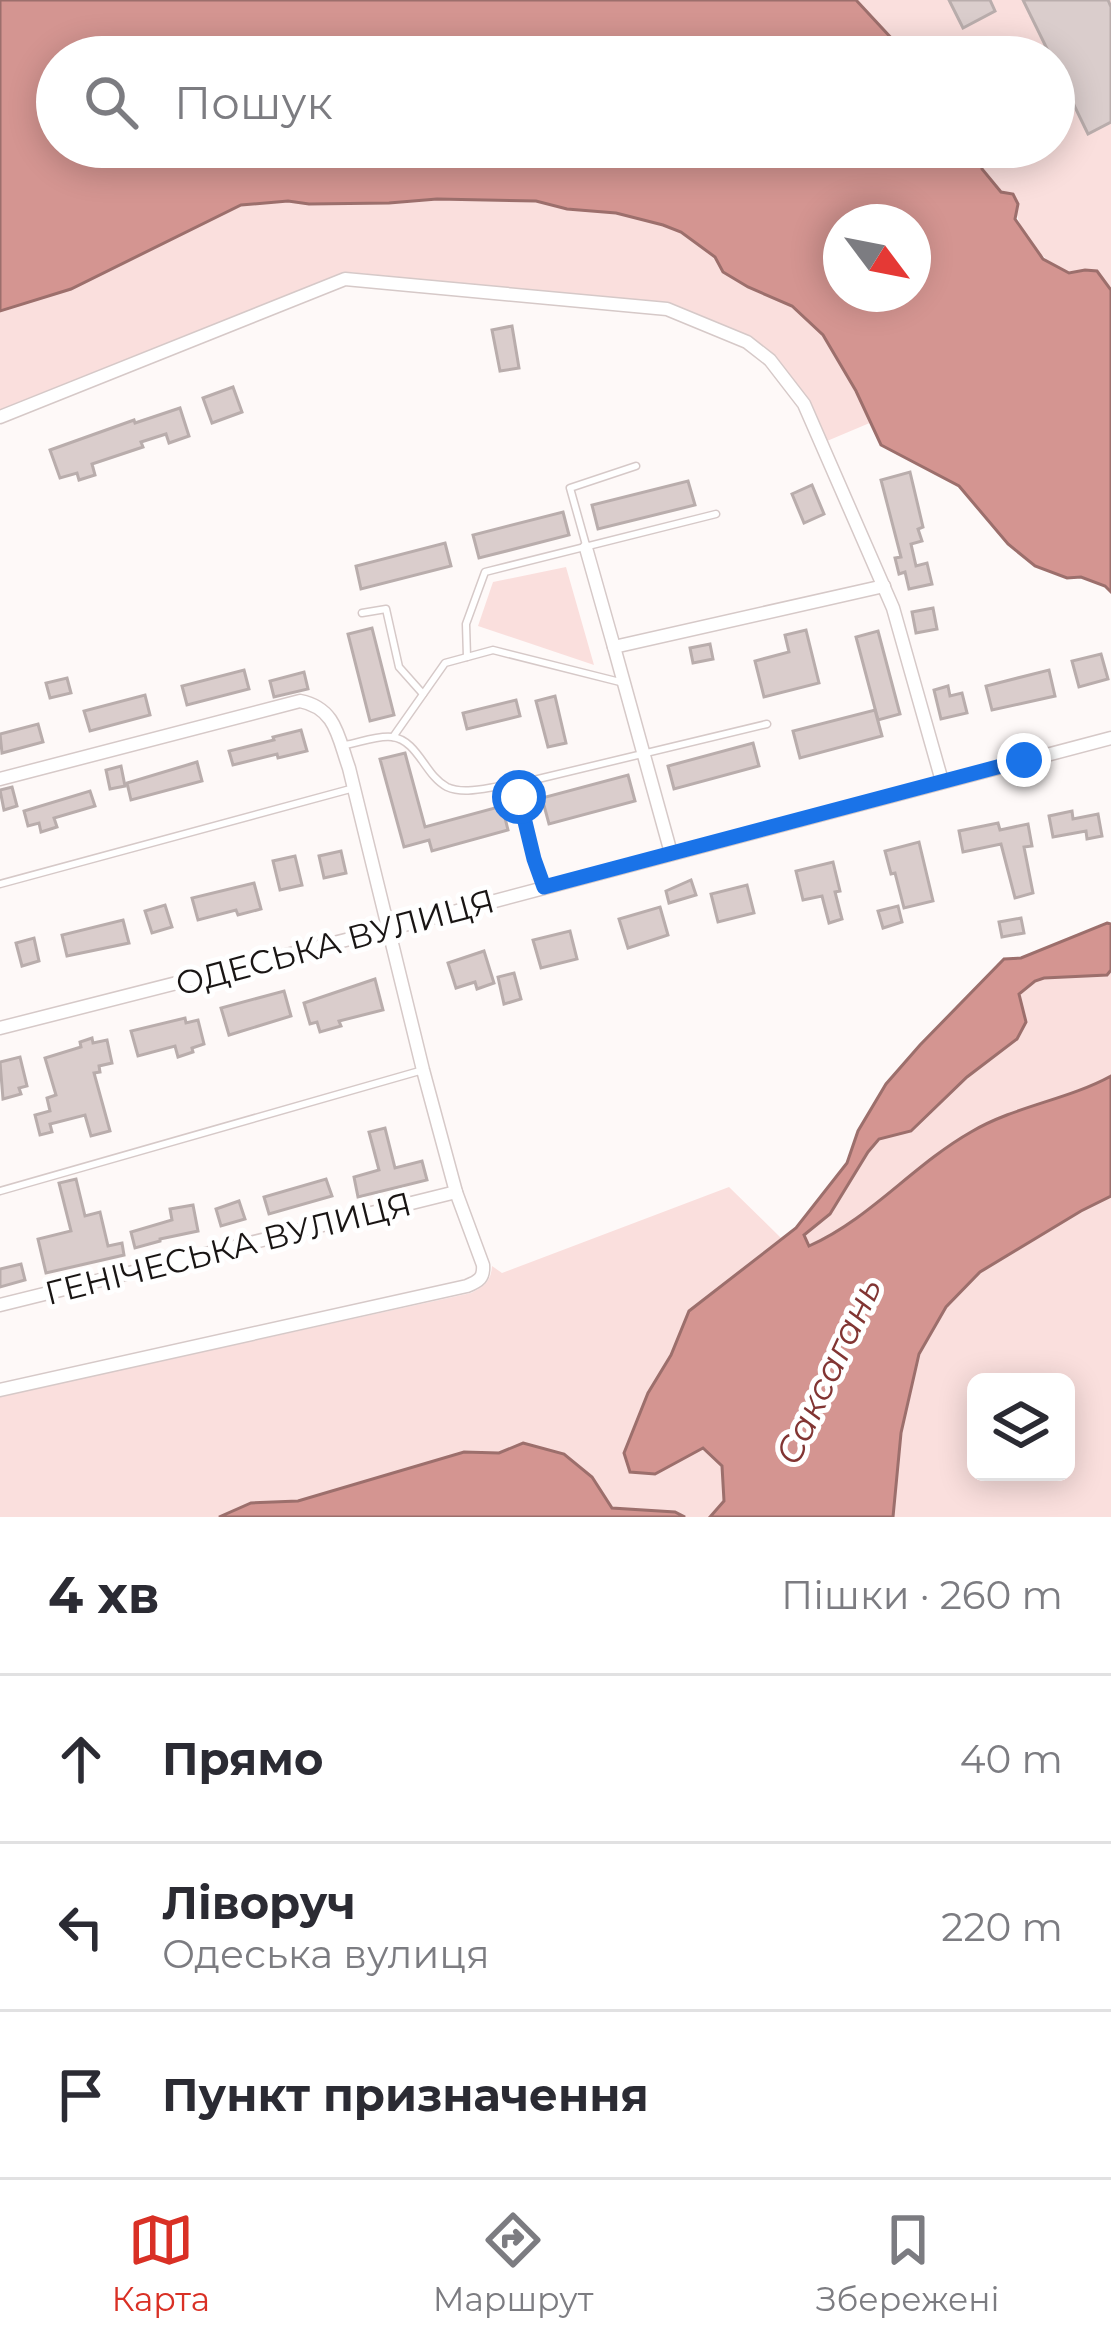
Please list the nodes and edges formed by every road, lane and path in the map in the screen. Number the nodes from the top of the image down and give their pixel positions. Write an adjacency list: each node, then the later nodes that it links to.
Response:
1 (0, 417): 5 (street)
2 (636, 466): 4 (lane)
3 (716, 514): 4 (lane)
4 (586, 548): 7 (street); 8 (lane)
5 (884, 586): 7 (street); 17 (street)
6 (362, 613): 10 (lane)
7 (614, 646): 9 (street)
8 (467, 657): 9 (lane); 10 (lane)
9 (624, 683): 15 (street)
10 (423, 694): 12 (lane)
11 (766, 724): 15 (lane)
12 (393, 737): 14 (lane); 18 (lane)
13 (1111, 738): 17 (street, ОДЕСЬКА ВУЛИЦЯ)
14 (341, 746): 16 (street); 19 (street)
15 (643, 754): 18 (lane); 20 (street)
16 (0, 779)
17 (942, 781): 20 (street, ОДЕСЬКА ВУЛИЦЯ)
18 (513, 785): 22 (lane)
19 (353, 788): 21 (lane); 23 (street)
20 (670, 854): 22 (street, ОДЕСЬКА ВУЛИЦЯ)
21 (0, 884)
22 (544, 887): 23 (street, ОДЕСЬКА ВУЛИЦЯ)
23 (389, 928): 24 (street, ОДЕСЬКА ВУЛИЦЯ); 25 (street)
24 (0, 1028)
25 (423, 1070): 26 (lane); 27 (street)
26 (0, 1191)
27 (456, 1192): 28 (street, ГЕНІЧЕСЬКА ВУЛИЦЯ); 29 (street)
28 (0, 1305)
29 (0, 1390)

